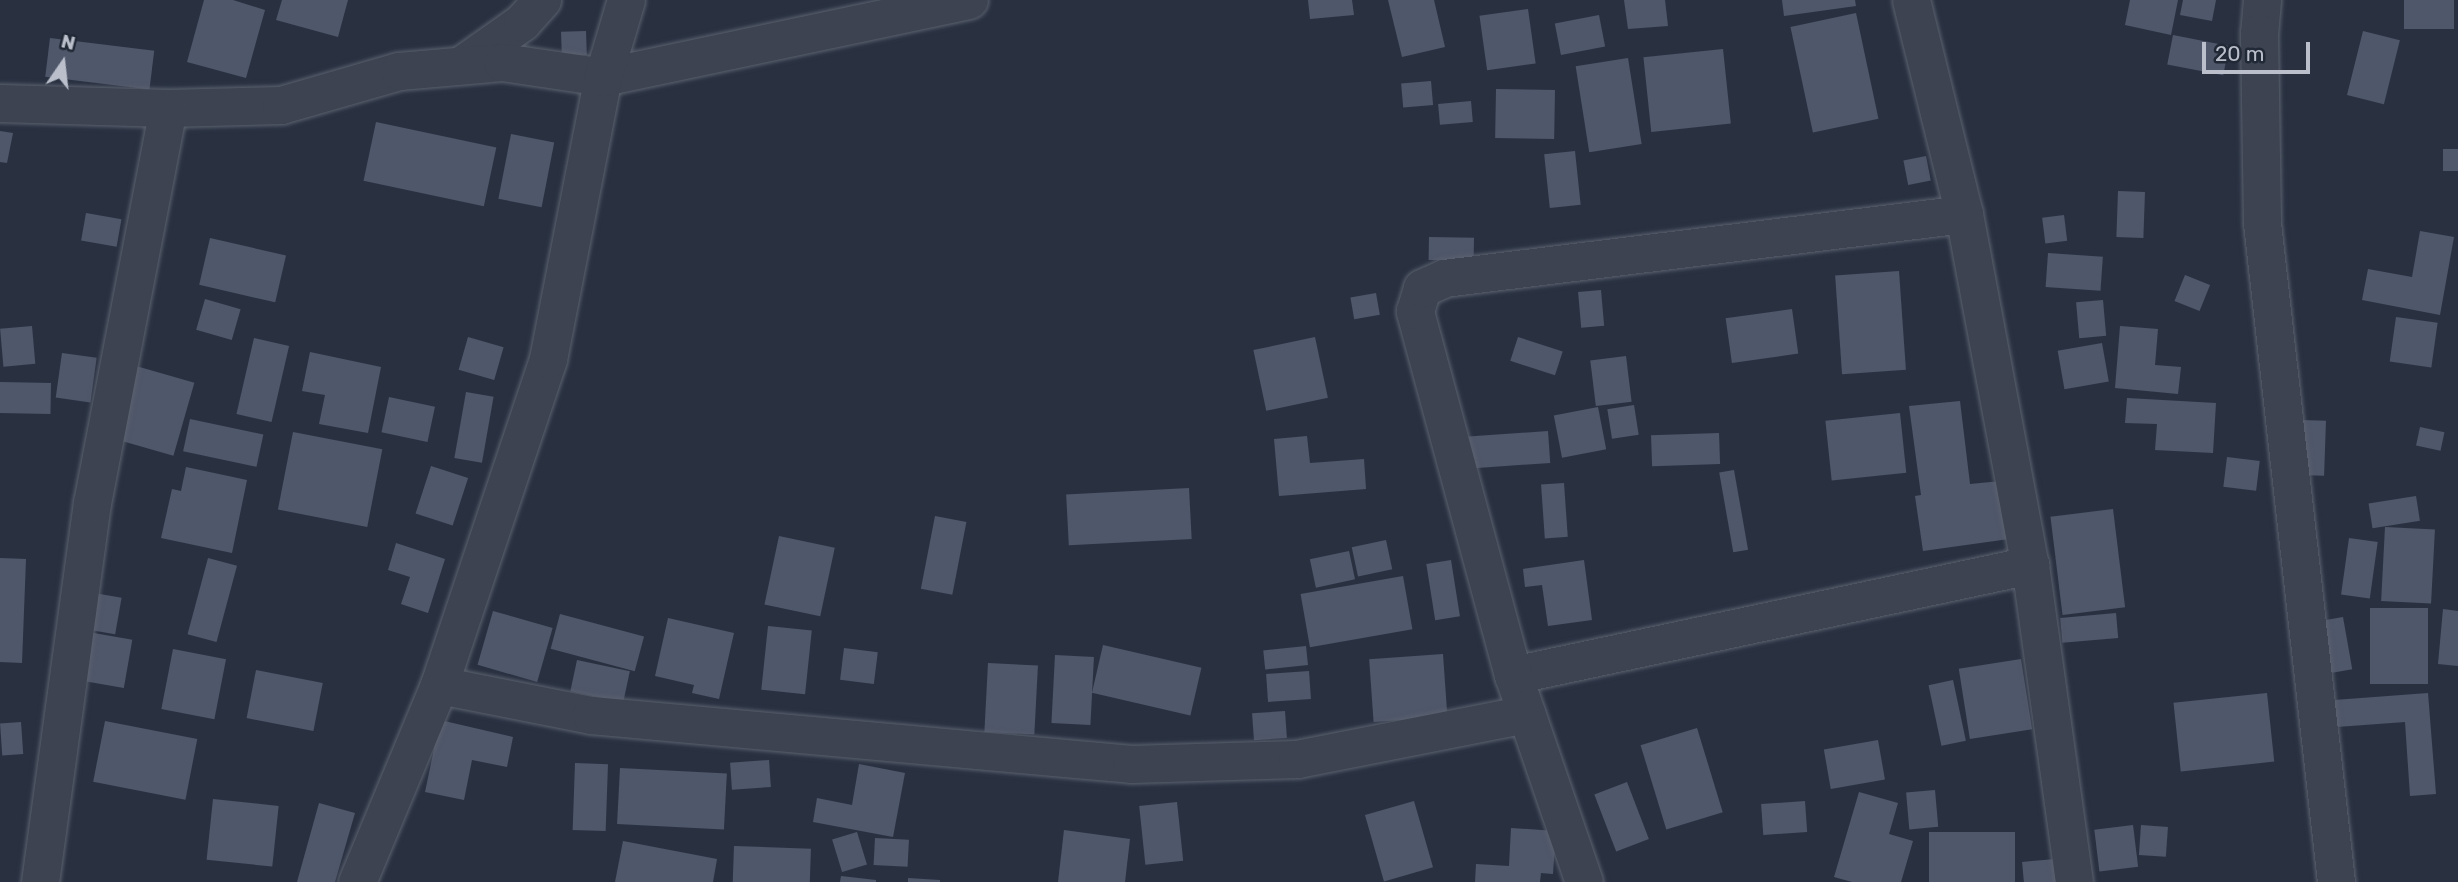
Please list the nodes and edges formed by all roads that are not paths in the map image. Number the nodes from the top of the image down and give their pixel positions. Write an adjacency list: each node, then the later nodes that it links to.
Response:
1 (542, 0): 6 (street)
2 (626, 0): 7 (street)
3 (969, 0): 7 (street)
4 (1911, 0): 10 (street)
5 (2262, 0): 19 (street)
6 (461, 65): 7 (street); 9 (street)
7 (603, 77): 13 (street)
8 (0, 103): 9 (street)
9 (168, 108): 15 (street)
10 (1964, 214): 11 (street); 12 (street)
11 (2030, 565): 12 (street); 18 (street)
12 (1513, 675): 14 (street)
13 (439, 685): 14 (street); 16 (street)
14 (1527, 714): 17 (street)
15 (40, 882)
16 (357, 882)
17 (1584, 882)
18 (2074, 882)
19 (2336, 882)

